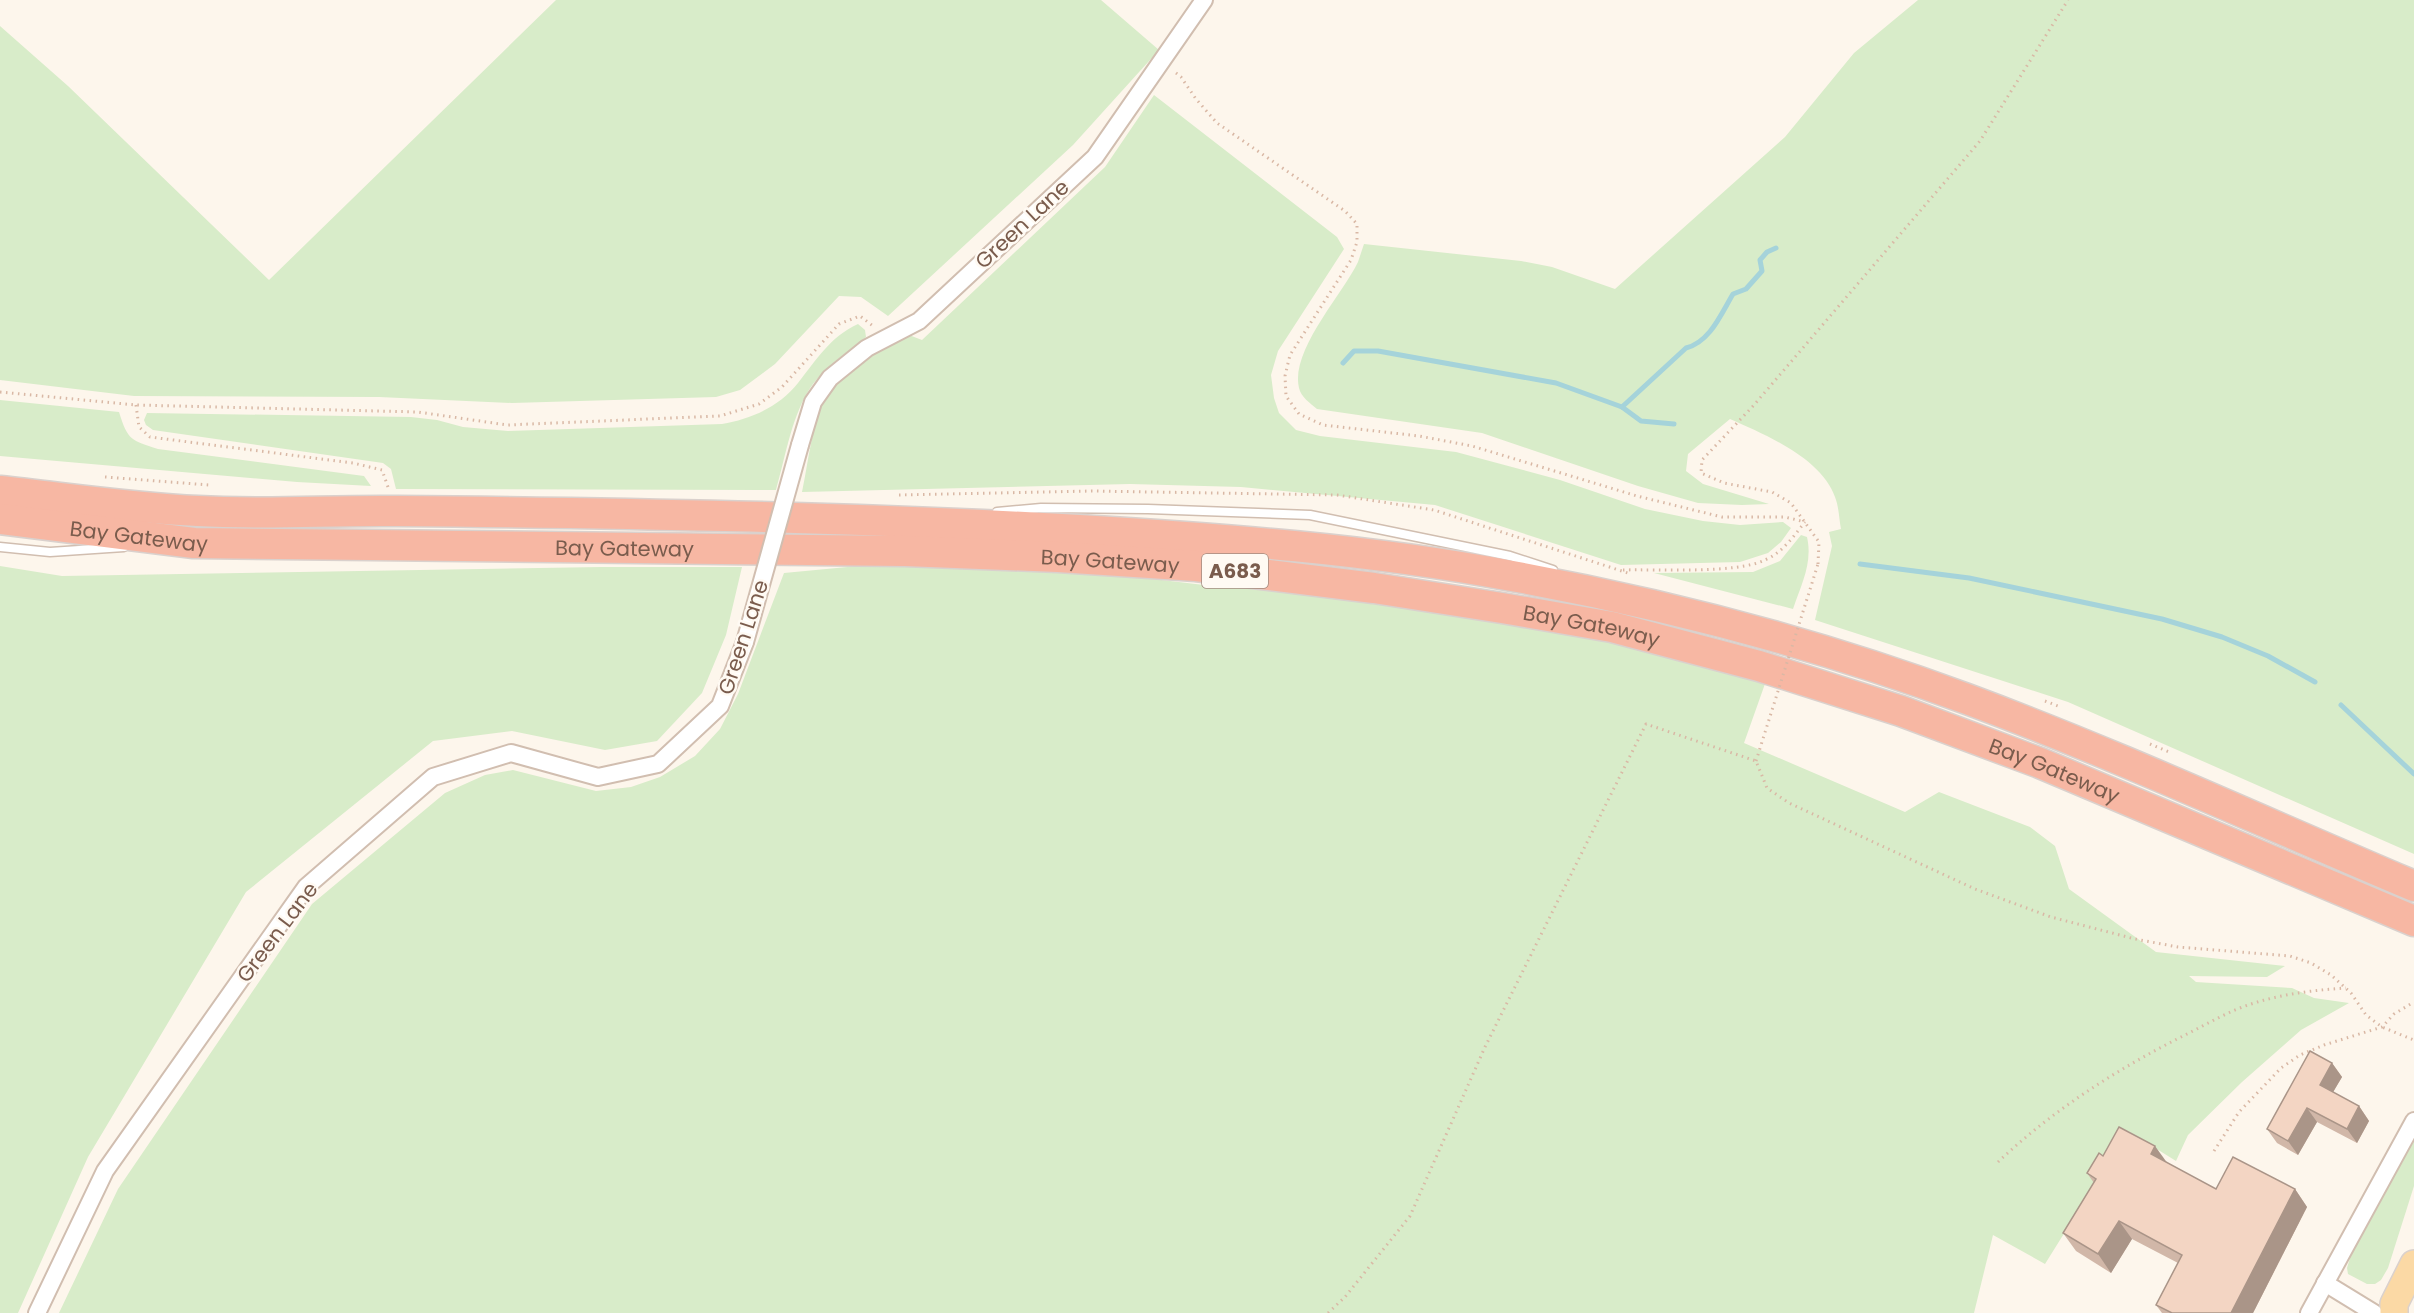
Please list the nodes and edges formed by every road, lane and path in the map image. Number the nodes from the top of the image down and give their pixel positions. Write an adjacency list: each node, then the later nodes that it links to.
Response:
1 (1204, 0): 3 (street, Green Lane)
2 (2068, 0): 15 (path)
3 (1161, 63): 4 (street, Green Lane); 15 (path)
4 (886, 337): 6 (path); 35 (street, Green Lane, bridge)
5 (0, 392): 6 (path)
6 (136, 405): 10 (path)
7 (98, 476): 8 (path)
8 (216, 486)
9 (0, 491): 14 (highway, Bay Gateway / A683)
10 (390, 494)
11 (983, 513): 19 (lane)
12 (971, 514): 14 (lane)
13 (0, 519): 16 (highway, Bay Gateway / A683)
14 (901, 520): 21 (highway, Bay Gateway / A683)
15 (1805, 522): 18 (path); 22 (path, bridge)
16 (194, 543): 17 (lane); 24 (highway, Bay Gateway / A683)
17 (0, 547)
18 (1618, 570)
19 (1565, 573)
20 (1598, 583): 21 (lane)
21 (1774, 636): 23 (highway, Bay Gateway / A683)
22 (1756, 761): 25 (path); 36 (path)
23 (2414, 885)
24 (2414, 921)
25 (2346, 988): 27 (path); 31 (path)
26 (2414, 1002): 27 (path)
27 (2382, 1027): 28 (path); 30 (path)
28 (2414, 1040)
29 (2414, 1120): 33 (street)
30 (2214, 1151)
31 (1998, 1162)
32 (2414, 1264): 34 (main road)
33 (2325, 1283): 34 (street); 37 (street)
34 (2395, 1310)
35 (37, 1313)
36 (1328, 1313)
37 (2309, 1313)

